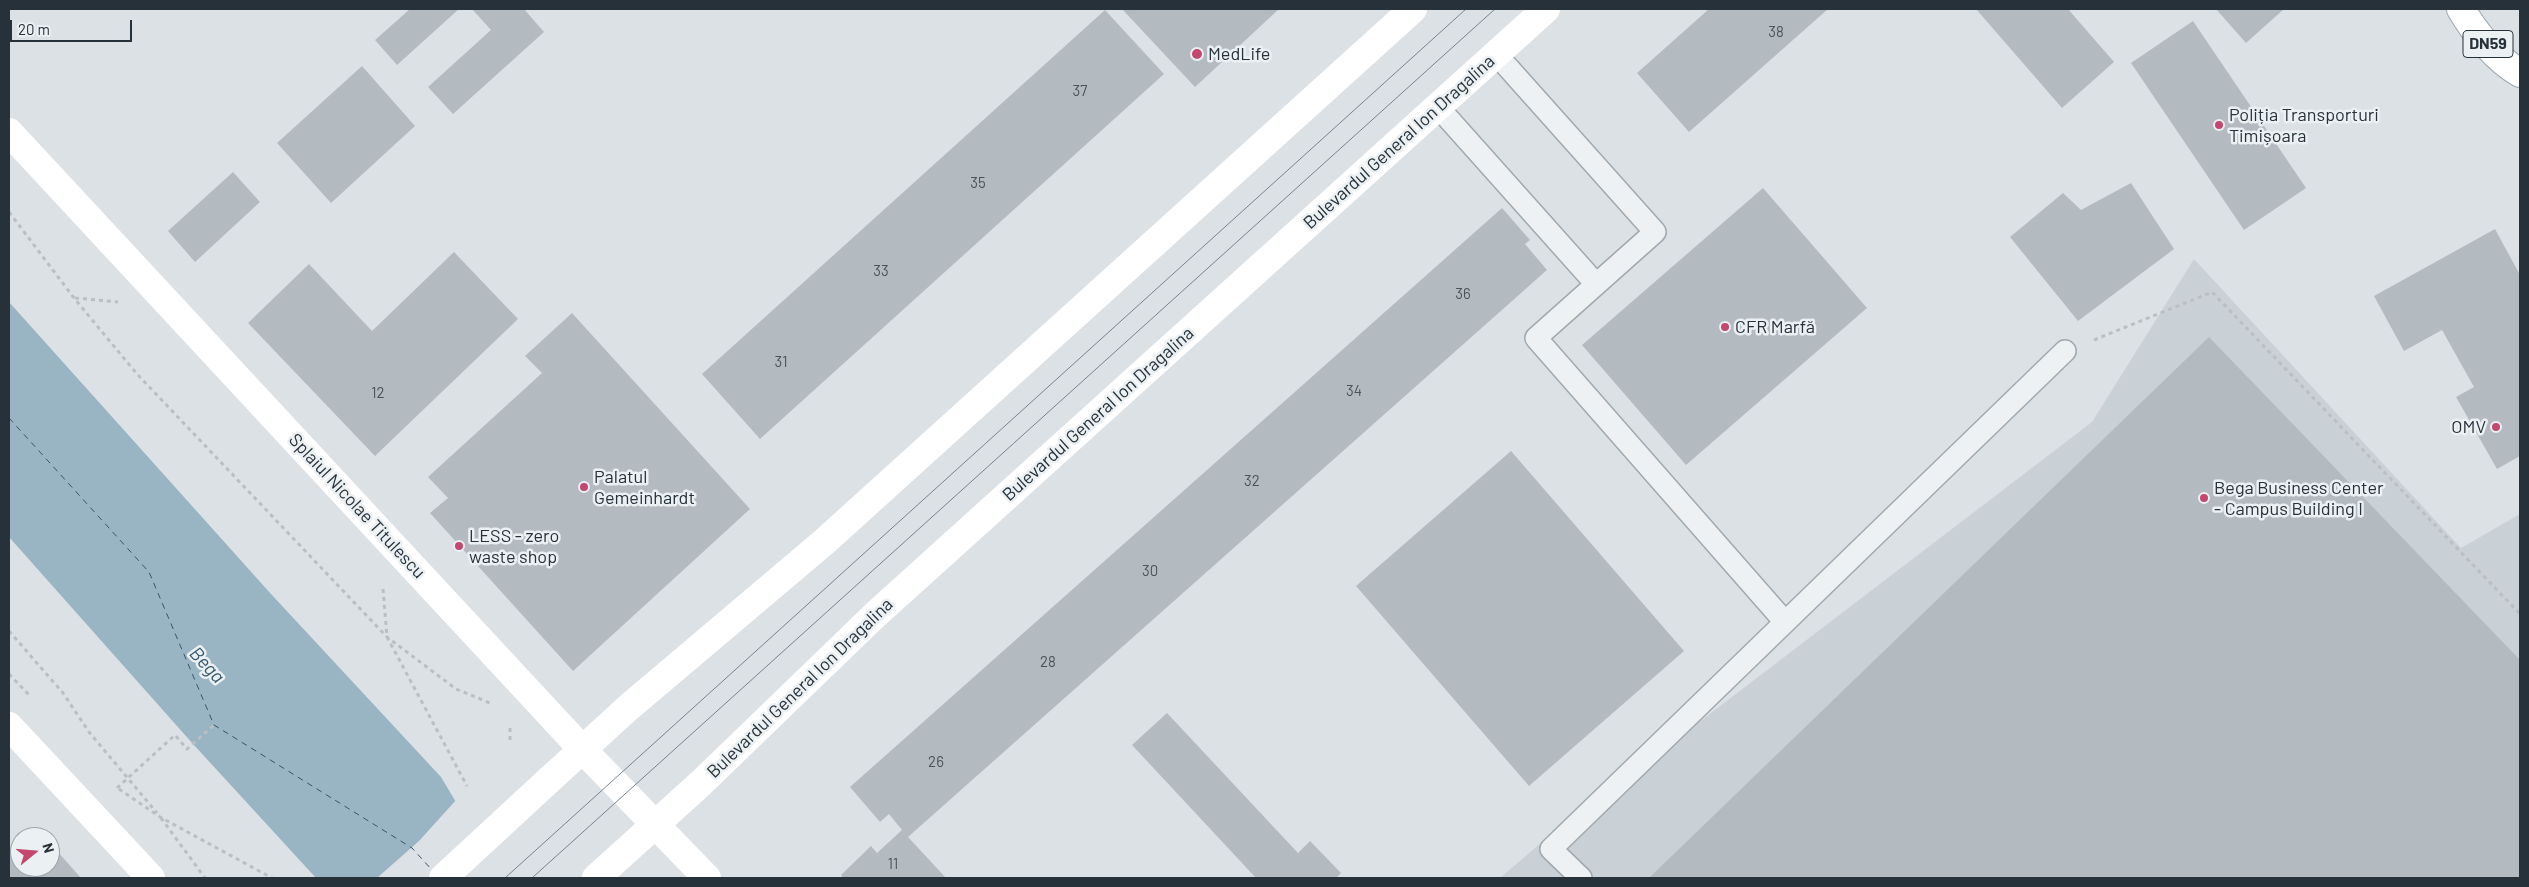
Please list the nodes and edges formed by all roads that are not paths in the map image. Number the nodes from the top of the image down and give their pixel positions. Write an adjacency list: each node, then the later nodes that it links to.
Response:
1 (1413, 9): 12 (main road)
2 (1546, 9): 4 (main road, Bulevardul General Ion Dragalina)
3 (2461, 9): 5 (main road, DN59)
4 (1496, 54): 6 (main road, Bulevardul General Ion Dragalina); 8 (lane)
5 (2520, 73)
6 (1438, 107): 8 (lane); 13 (main road, Bulevardul General Ion Dragalina)
7 (9, 132): 12 (main road, Splaiul Nicolae Titulescu)
8 (1596, 284): 10 (lane)
9 (2065, 351): 10 (lane)
10 (1785, 622): 18 (lane)
11 (9, 726): 14 (main road)
12 (582, 749): 13 (main road, Splaiul Nicolae Titulescu); 15 (main road, bridge)
13 (655, 824): 16 (main road, Bulevardul General Ion Dragalina); 17 (main road, Splaiul Nicolae Titulescu)
14 (151, 878)
15 (443, 878)
16 (596, 878)
17 (708, 878)
18 (1581, 878)

